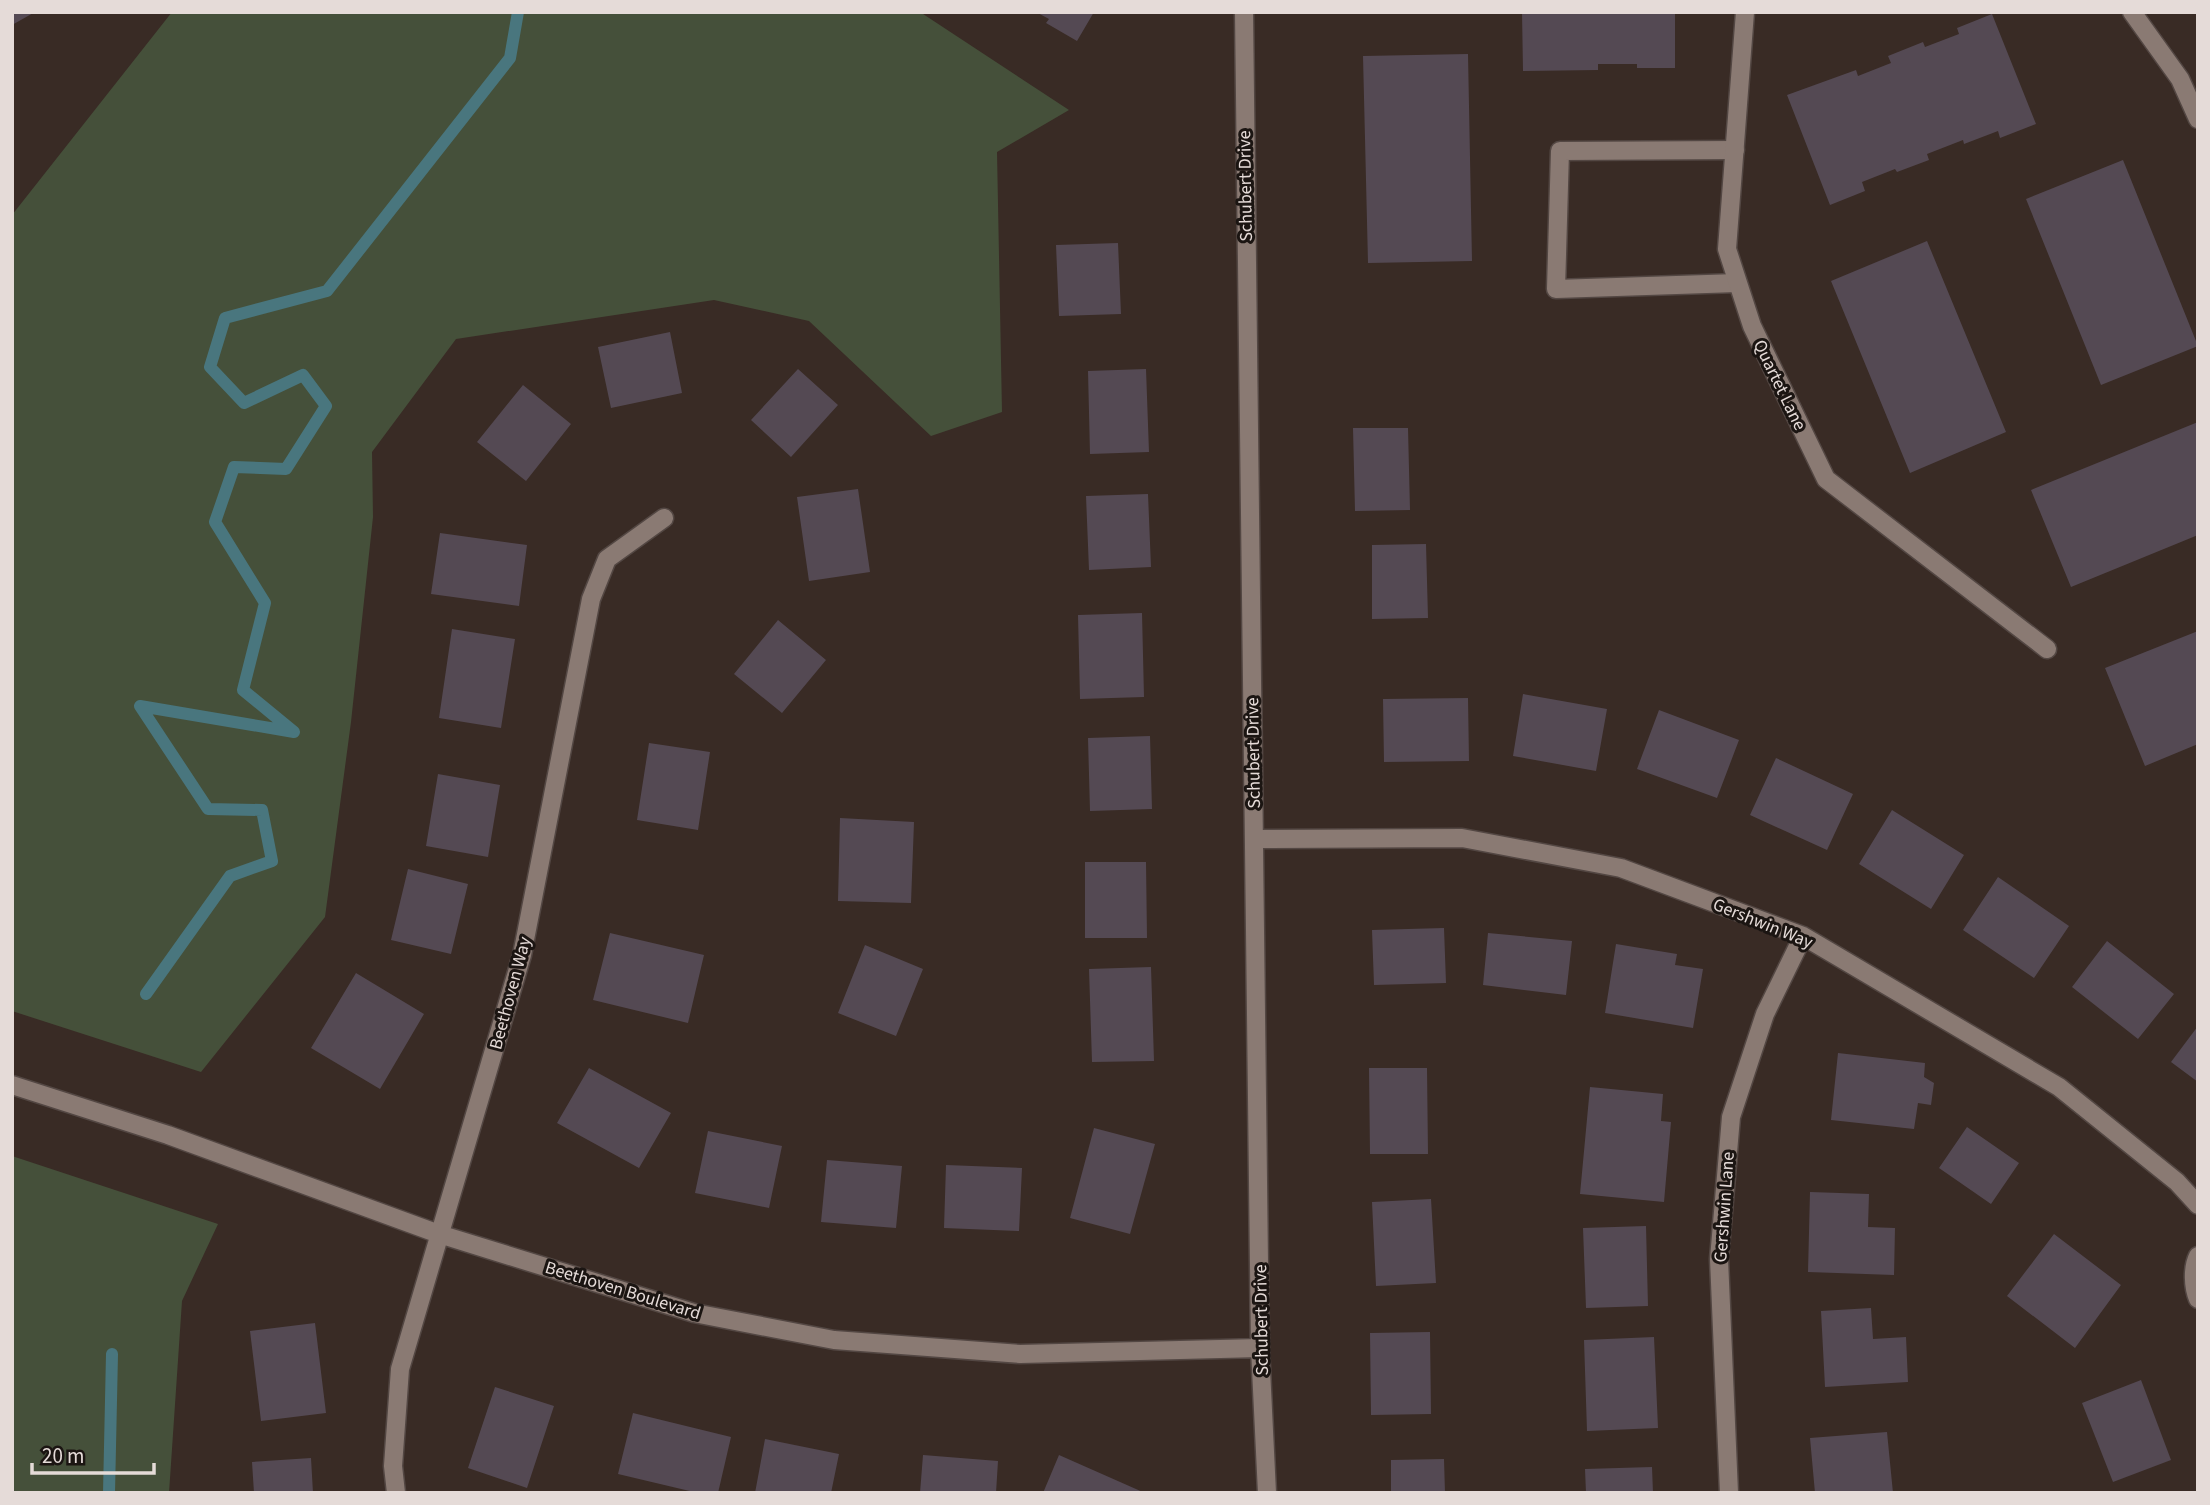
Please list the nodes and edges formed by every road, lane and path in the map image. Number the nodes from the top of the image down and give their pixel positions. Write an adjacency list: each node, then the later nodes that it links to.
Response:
1 (1244, 12): 9 (street, Schubert Drive)
2 (1745, 12): 5 (street, Quartet Lane)
3 (2132, 12): 4 (street)
4 (2198, 119)
5 (1734, 150): 6 (street, Quartet Lane); 6 (street)
6 (1737, 284): 8 (street, Quartet Lane)
7 (664, 519): 13 (street, Beethoven Way)
8 (2048, 649)
9 (1254, 839): 10 (street, Gershwin Way); 16 (street, Schubert Drive)
10 (1803, 936): 12 (street, Gershwin Way); 19 (street, Gershwin Lane)
11 (12, 1084): 13 (street, Beethoven Boulevard)
12 (2198, 1205)
13 (439, 1234): 16 (street, Beethoven Boulevard); 17 (street, Beethoven Way)
14 (2198, 1256): 15 (street)
15 (2198, 1299)
16 (1260, 1348): 18 (street, Schubert Drive)
17 (396, 1493)
18 (1267, 1493)
19 (1729, 1493)

